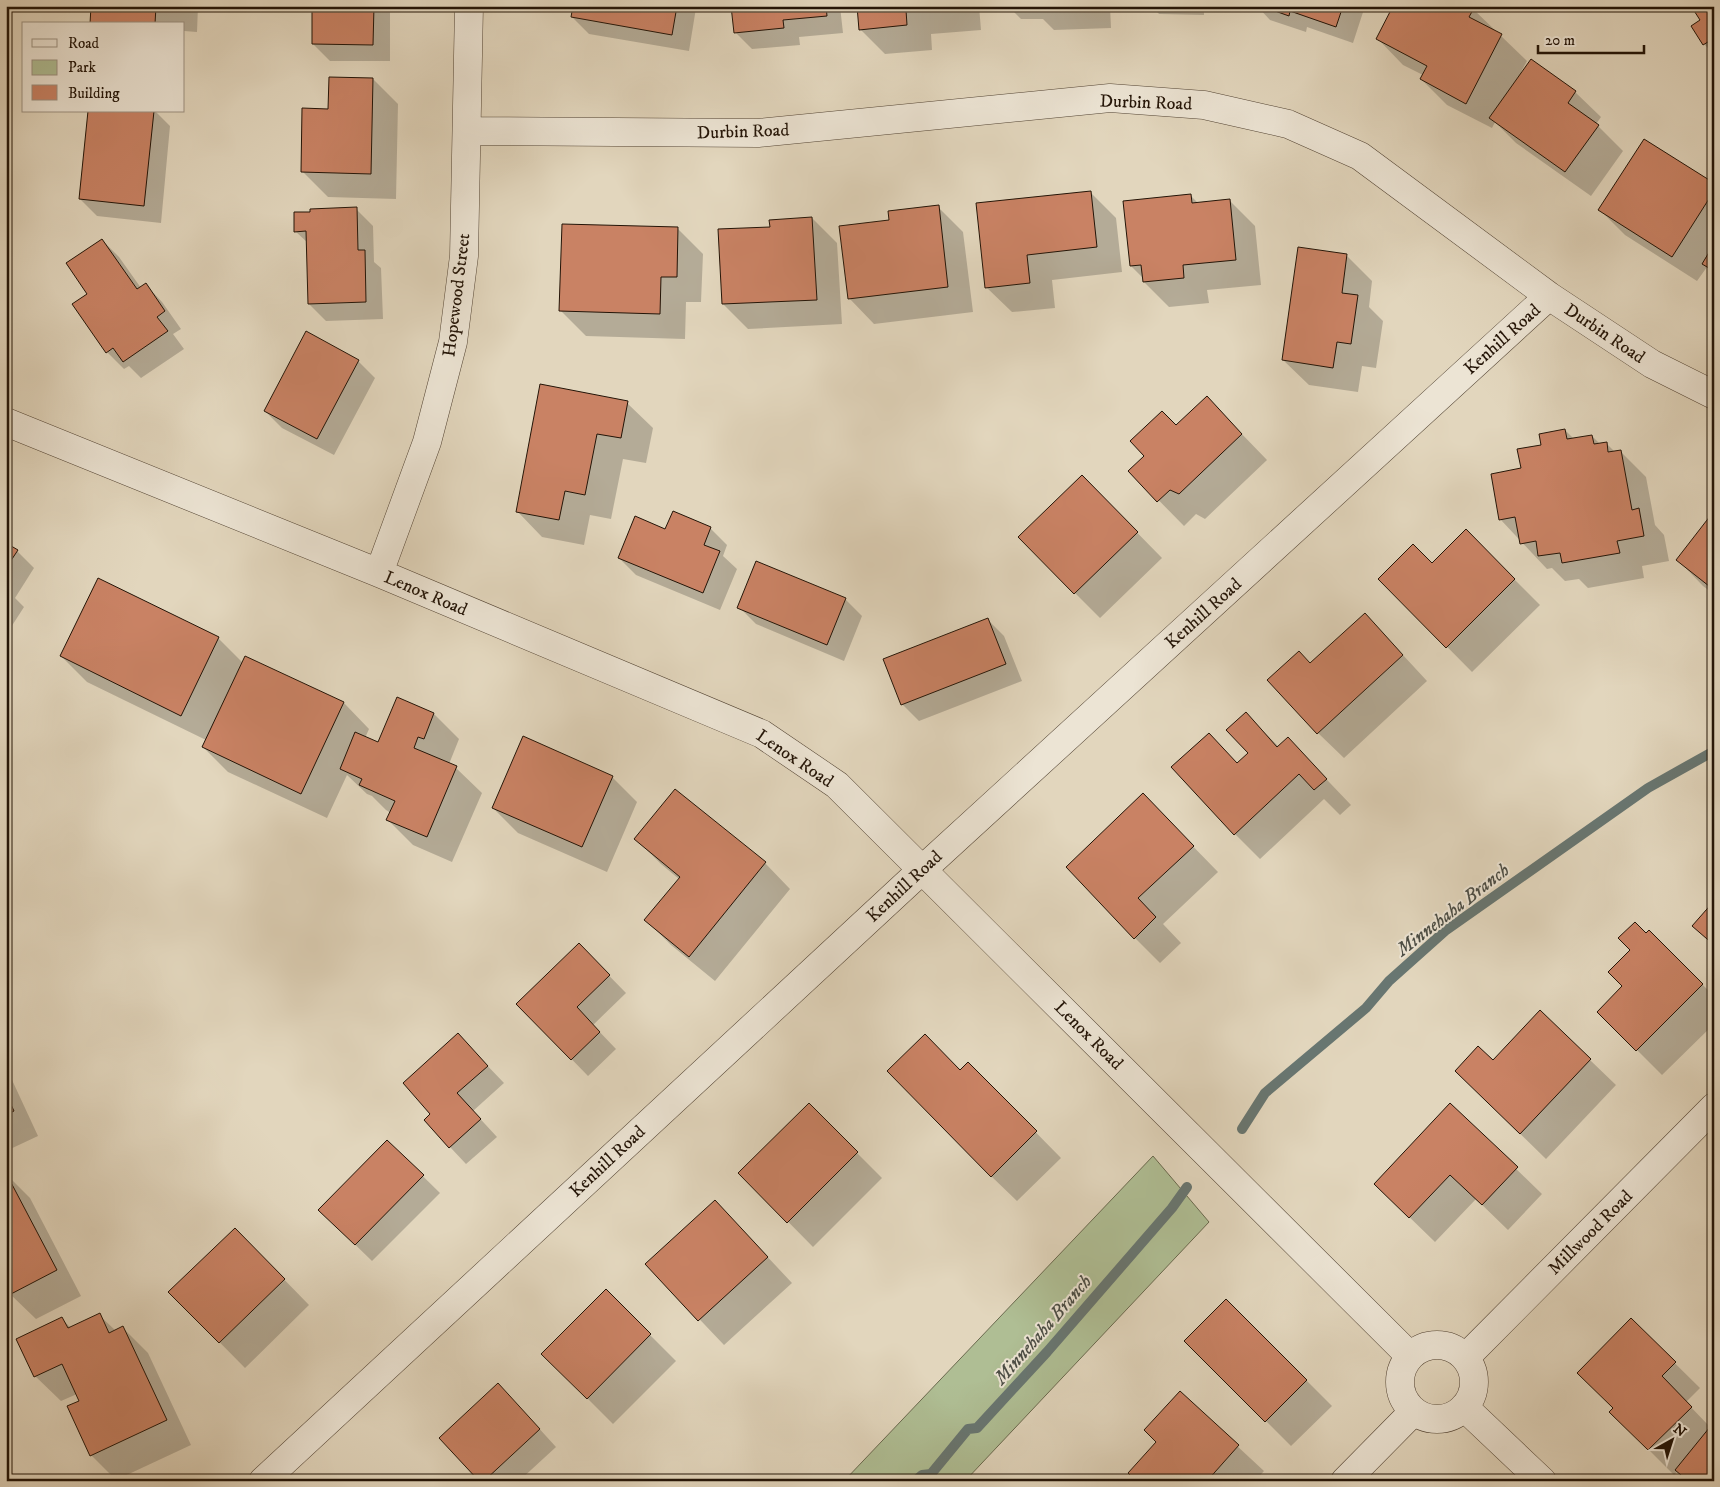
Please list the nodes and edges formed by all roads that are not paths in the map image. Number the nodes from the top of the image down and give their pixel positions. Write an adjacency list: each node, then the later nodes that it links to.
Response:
1 (469, 6): 2 (street, Hopewood Street)
2 (467, 131): 3 (street, Durbin Road); 6 (street, Hopewood Street)
3 (1549, 296): 4 (street, Durbin Road); 7 (street, Kenhill Road)
4 (1714, 395)
5 (6, 422): 6 (street, Lenox Road)
6 (379, 573): 7 (street, Lenox Road)
7 (923, 869): 9 (street, Lenox Road); 13 (street, Kenhill Road)
8 (1714, 1107): 10 (street, Millwood Road)
9 (1410, 1356): 10 (street); 12 (street)
10 (1465, 1358): 11 (street)
11 (1464, 1407): 12 (street); 15 (street)
12 (1414, 1411): 14 (street)
13 (263, 1481)
14 (1345, 1481)
15 (1542, 1481)

